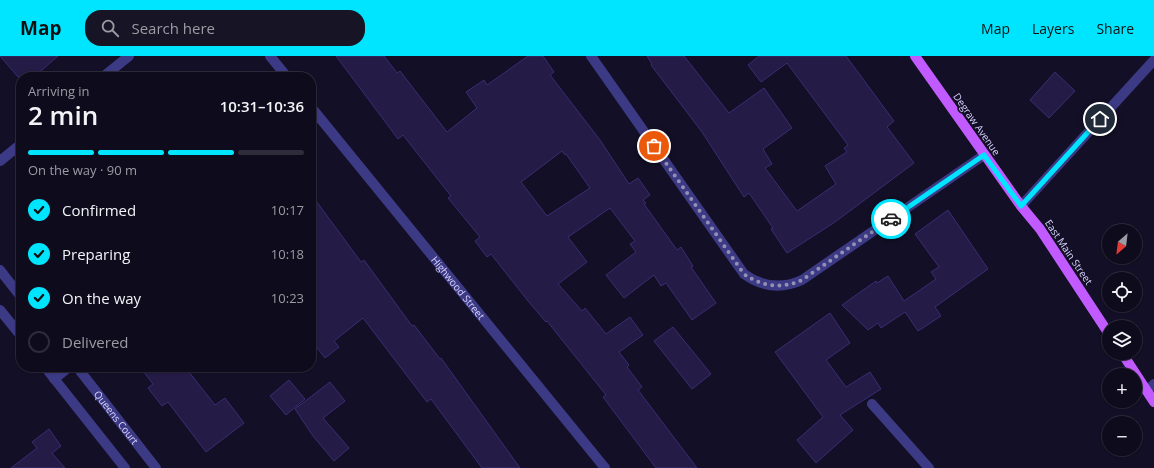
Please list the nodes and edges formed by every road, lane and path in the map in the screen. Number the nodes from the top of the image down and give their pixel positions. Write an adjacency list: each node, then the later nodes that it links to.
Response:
1 (129, 56): 5 (street)
2 (270, 56): 8 (street)
3 (591, 56): 11 (street)
4 (915, 56): 11 (main road, Degraw Avenue)
5 (118, 60): 7 (street)
6 (1154, 60): 13 (street)
7 (107, 72)
8 (283, 72)
9 (316, 112): 29 (street, Highwood Street)
10 (16, 148): 12 (street)
11 (984, 155): 13 (main road, Degraw Avenue)
12 (0, 160)
13 (1021, 206): 17 (main road, East Main Street)
14 (0, 270): 15 (street)
15 (16, 291)
16 (0, 310): 18 (street)
17 (1102, 323)
18 (16, 330)
19 (1128, 360): 24 (main road)
20 (49, 372): 23 (street)
21 (63, 372): 23 (street)
22 (80, 372): 28 (street, Queens Court)
23 (54, 379): 27 (street)
24 (1150, 388): 25 (main road)
25 (1154, 402)
26 (872, 404): 30 (street)
27 (125, 468)
28 (156, 468)
29 (605, 468)
30 (929, 468)

